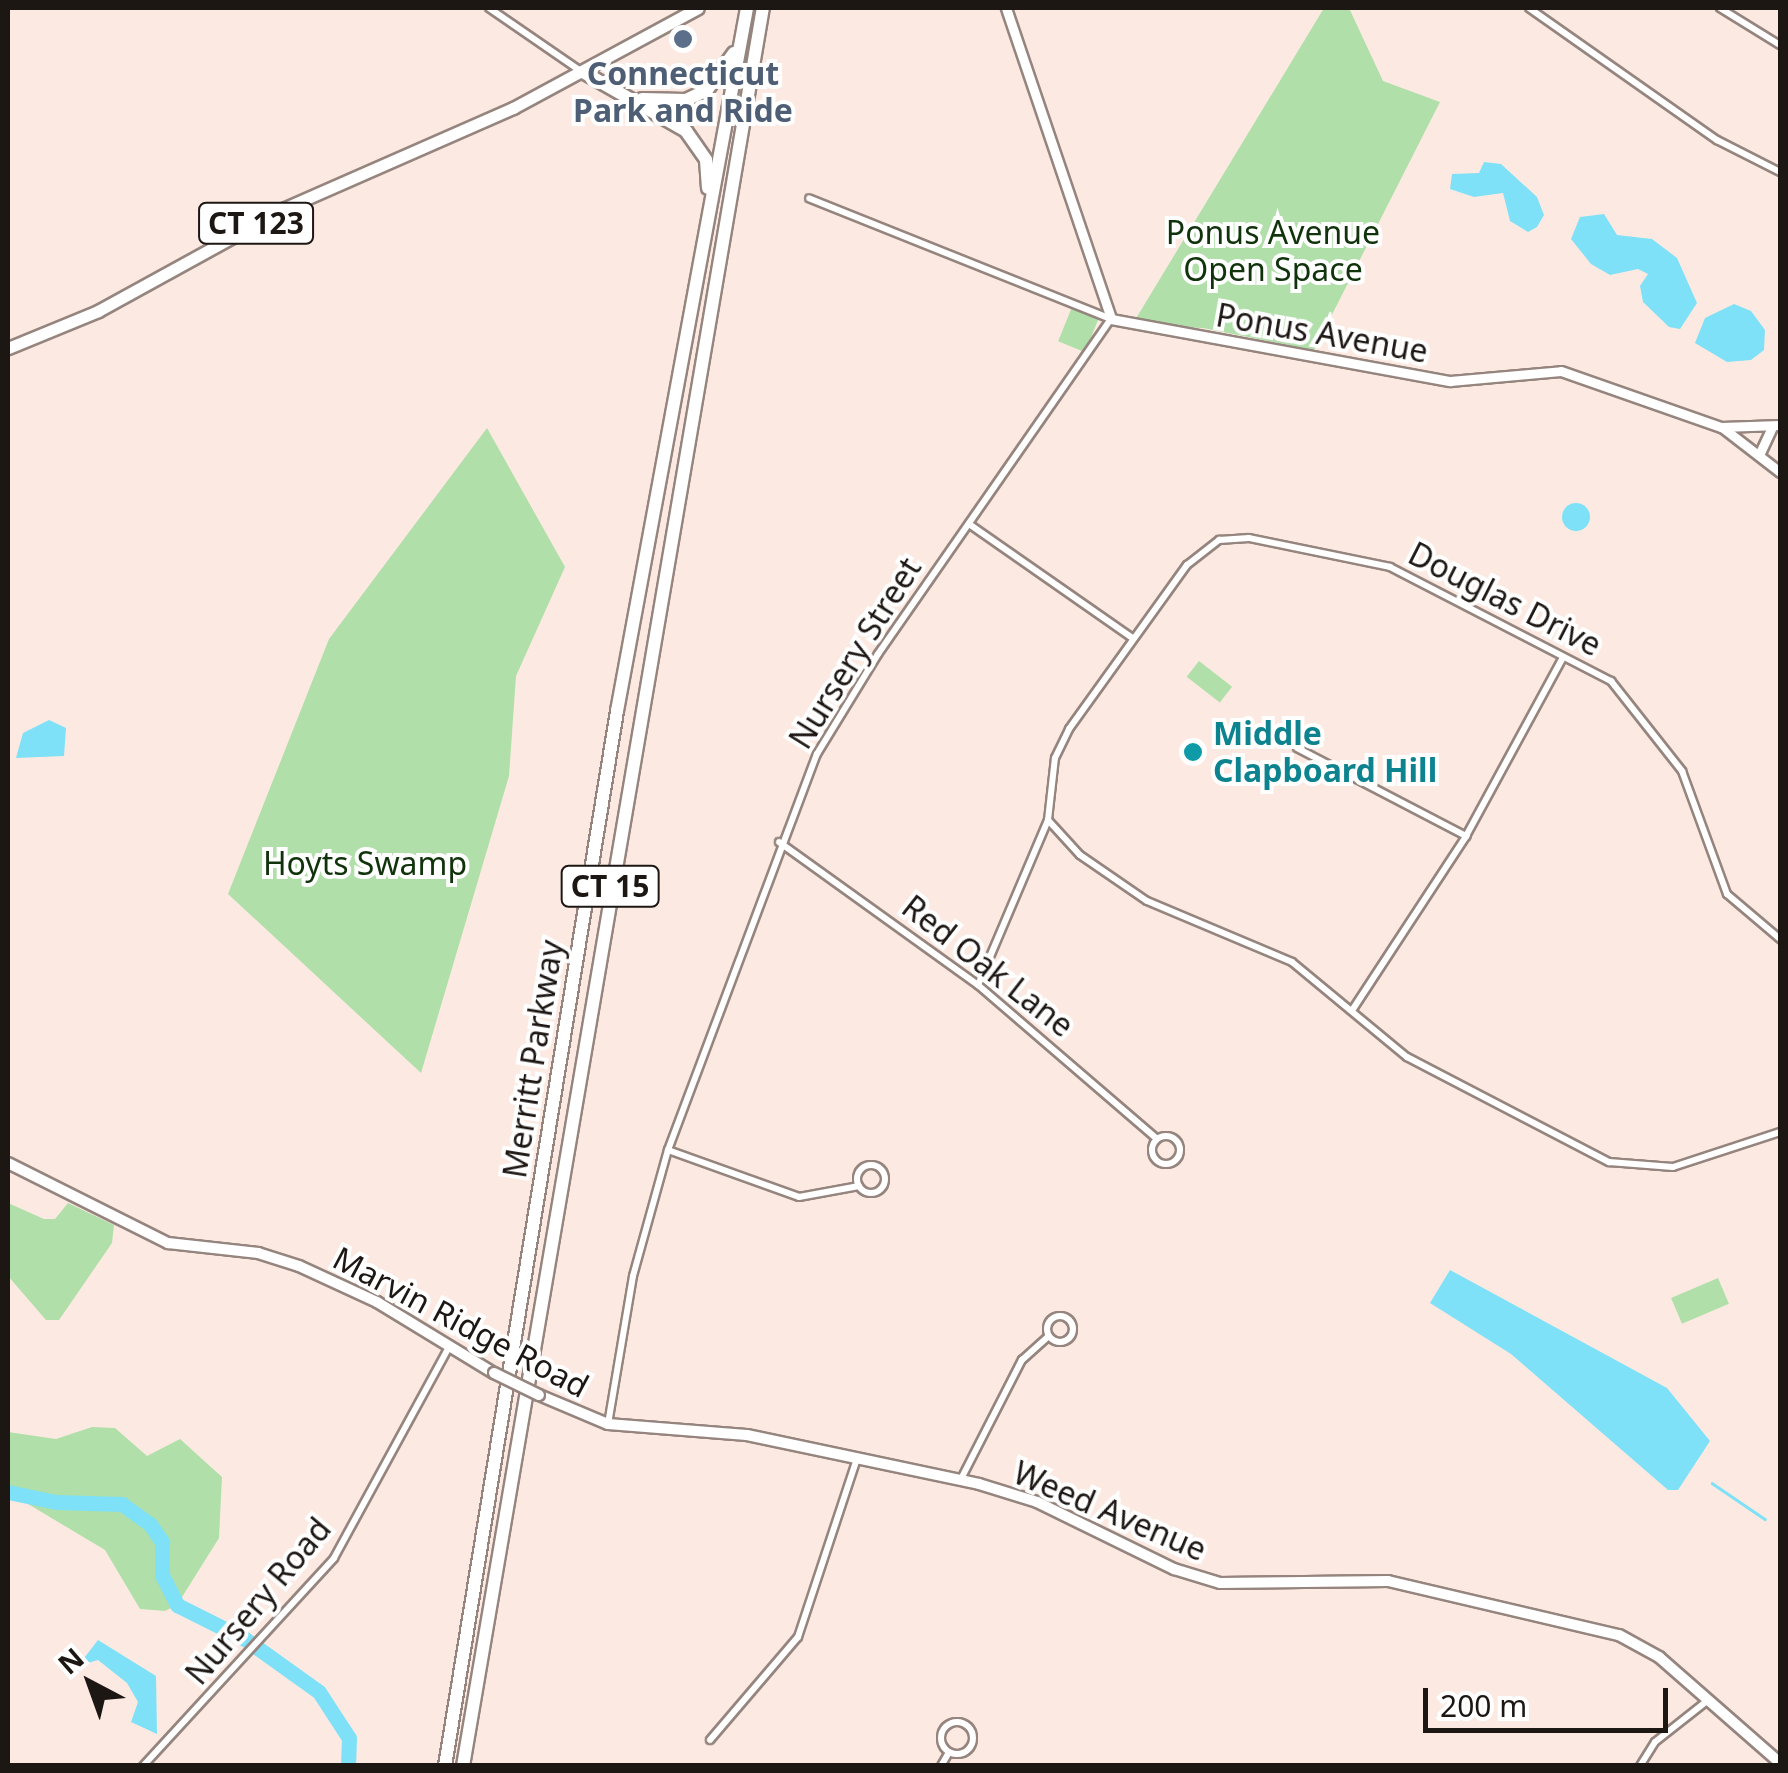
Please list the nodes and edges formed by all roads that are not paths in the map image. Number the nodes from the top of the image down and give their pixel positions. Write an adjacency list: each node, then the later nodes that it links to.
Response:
1 (489, 8): 10 (street)
2 (698, 8): 10 (main road, CT 123)
3 (747, 8): 8 (highway, Merritt Parkway / CT 15)
4 (763, 8): 48 (highway, Merritt Parkway / CT 15)
5 (1006, 8): 15 (street)
6 (1529, 8): 12 (street)
7 (1720, 8): 9 (street)
8 (743, 32): 11 (highway); 14 (highway, Merritt Parkway / CT 15)
9 (1780, 45)
10 (583, 72): 11 (highway); 16 (main road, CT 123)
11 (637, 98): 14 (highway)
12 (1780, 172)
13 (809, 198): 15 (street, Ponus Avenue)
14 (705, 235): 47 (highway, Merritt Parkway / CT 15)
15 (1111, 319): 18 (street, Ponus Avenue); 21 (street, Nursery Street)
16 (8, 348)
17 (1776, 426): 18 (street, Ponus Avenue); 19 (street)
18 (1721, 427): 19 (street)
19 (1759, 456): 20 (street)
20 (1780, 472)
21 (969, 524): 22 (street); 27 (street, Nursery Street)
22 (1130, 637): 23 (street, Douglas Drive); 25 (street, Douglas Drive)
23 (1562, 658): 26 (street); 28 (street, Douglas Drive)
24 (1297, 748): 26 (street)
25 (1048, 820): 29 (street, Douglas Drive); 30 (street)
26 (1466, 836): 30 (street)
27 (779, 842): 29 (street, Red Oak Lane); 33 (street, Nursery Street)
28 (1780, 939)
29 (978, 985): 32 (street, Red Oak Lane)
30 (1353, 1009): 31 (street)
31 (1780, 1132)
32 (1157, 1139): 32 (street, Red Oak Lane)
33 (668, 1150): 35 (street); 38 (street, Nursery Street)
34 (8, 1163): 37 (main road, Marvin Ridge Road)
35 (859, 1186): 35 (street)
36 (1049, 1336): 36 (street); 41 (street)
37 (448, 1349): 38 (main road, Marvin Ridge Road, bridge); 46 (street, Nursery Road)
38 (608, 1424): 39 (main road, Marvin Ridge Road)
39 (732, 1434): 40 (main road, Weed Avenue)
40 (857, 1458): 41 (main road, Weed Avenue); 43 (street)
41 (960, 1480): 42 (main road, Weed Avenue)
42 (1707, 1700): 45 (main road, Weed Avenue); 50 (street)
43 (710, 1740)
44 (949, 1752): 44 (street); 49 (street)
45 (1780, 1763)
46 (143, 1766)
47 (444, 1766)
48 (463, 1766)
49 (941, 1766)
50 (1640, 1766)

